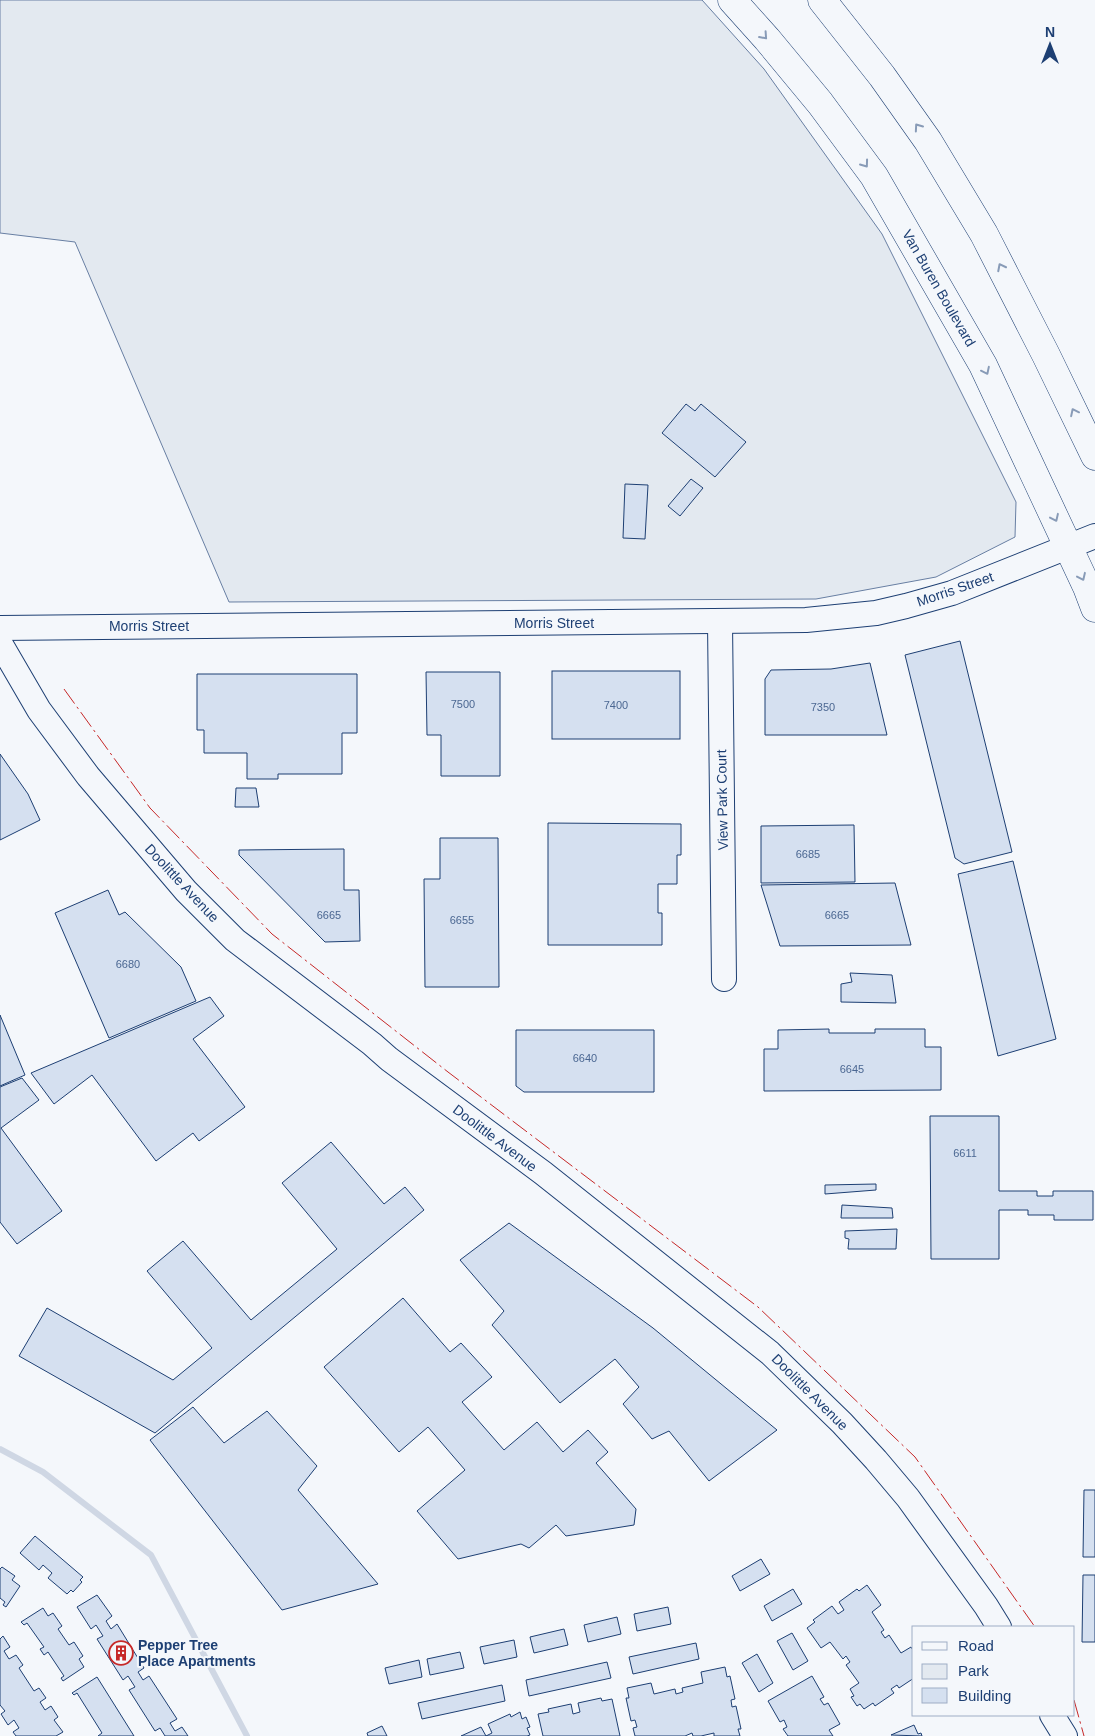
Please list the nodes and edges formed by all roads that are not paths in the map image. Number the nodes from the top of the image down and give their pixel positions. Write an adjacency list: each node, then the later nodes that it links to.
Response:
1 (732, 0): 5 (main road, Van Buren Boulevard, one-way to 5)
2 (822, 0): 3 (main road, one-way to 2)
3 (1095, 456)
4 (1095, 536): 5 (street, Morris Street)
5 (1068, 547): 6 (main road, Van Buren Boulevard, one-way to 6); 7 (street, Morris Street)
6 (1095, 608)
7 (720, 622): 8 (street, Morris Street); 10 (street, View Park Court)
8 (0, 628)
9 (0, 642): 11 (street, Doolittle Avenue)
10 (724, 979)
11 (998, 1626)
12 (1053, 1716): 13 (street)
13 (1065, 1736)

